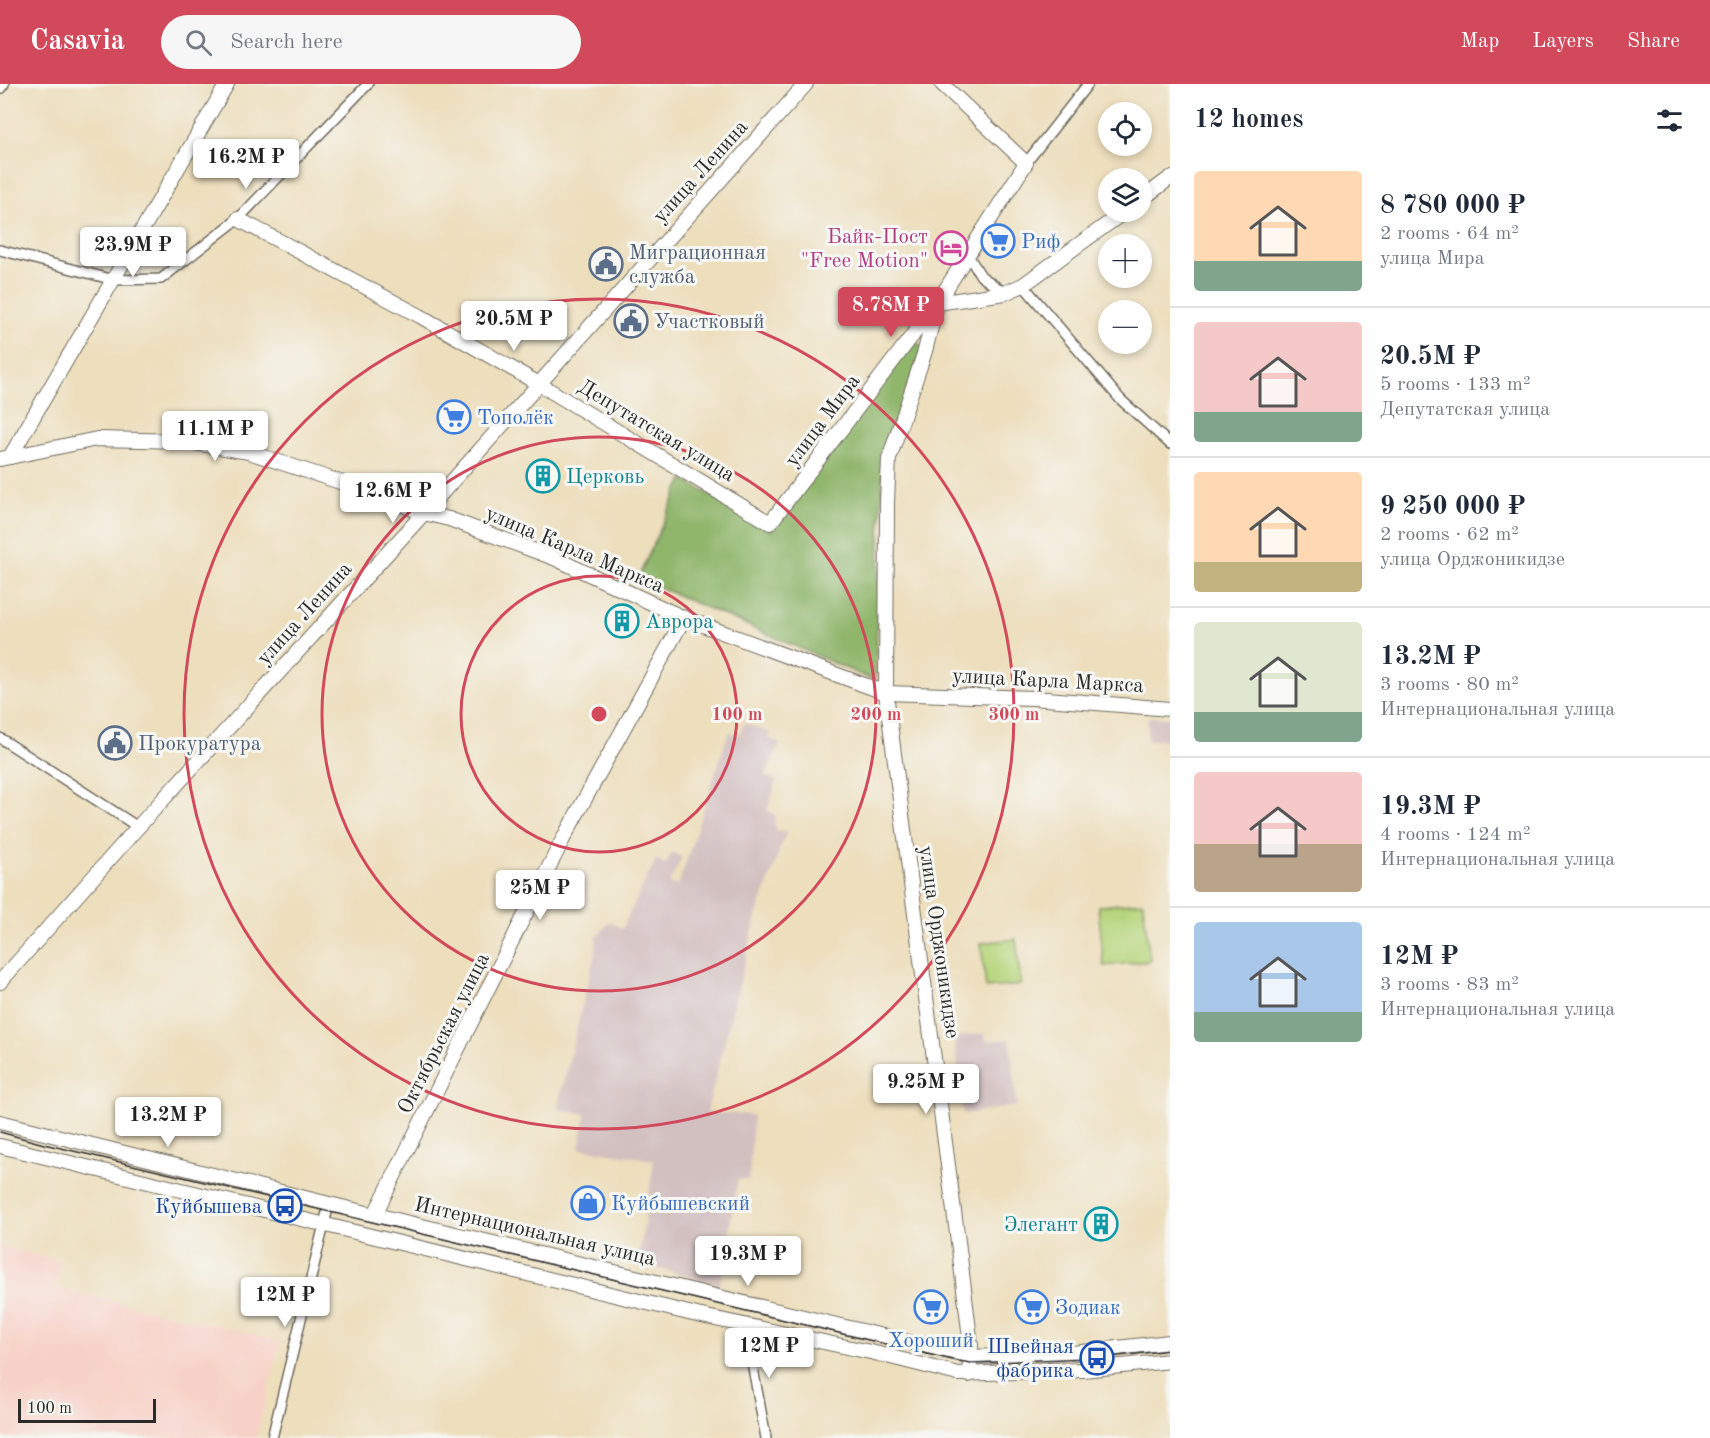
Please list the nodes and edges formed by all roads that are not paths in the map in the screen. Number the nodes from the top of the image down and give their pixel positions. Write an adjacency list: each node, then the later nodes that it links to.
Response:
1 (4, 84): 7 (street)
2 (227, 84): 15 (street); 21 (street)
3 (368, 84): 11 (street)
4 (806, 84): 19 (street, улица Ленина)
5 (942, 84): 8 (street)
6 (1088, 84): 8 (street)
7 (0, 90)
8 (1026, 163): 14 (street, улица Мира)
9 (1170, 178): 10 (street)
10 (1152, 192)
11 (238, 219): 15 (street); 19 (street, Депутатская улица)
12 (1110, 222): 16 (street)
13 (0, 250): 15 (street)
14 (967, 254): 17 (street); 18 (street, улица Мира)
15 (114, 280): 21 (street)
16 (1023, 285): 17 (street); 20 (street)
17 (1005, 293): 18 (street)
18 (937, 303): 23 (street, улица Мира); 25 (street, улица Орджоникидзе)
19 (539, 384): 22 (street, улица Ленина); 23 (street, Депутатская улица)
20 (1170, 444)
21 (5, 458): 22 (street, улица Карла Маркса)
22 (424, 513): 24 (street, улица Карла Маркса); 28 (street, улица Ленина)
23 (770, 523)
24 (684, 618): 25 (street, улица Карла Маркса); 33 (street, Октябрьская улица)
25 (886, 693): 26 (street, улица Карла Маркса); 37 (street, улица Орджоникидзе)
26 (1170, 709)
27 (0, 738): 28 (street)
28 (138, 827): 29 (street, улица Ленина)
29 (0, 982)
30 (0, 1122): 32 (street, Интернациональная улица)
31 (0, 1146): 34 (street, Интернациональная улица)
32 (329, 1204): 33 (street, Интернациональная улица); 34 (street)
33 (375, 1214): 37 (street, Интернациональная улица)
34 (324, 1223): 35 (street, Интернациональная улица); 40 (street)
35 (745, 1325): 39 (street, Интернациональная улица); 41 (street)
36 (1170, 1342): 37 (street, Интернациональная улица)
37 (971, 1357): 39 (street, улица Орджоникидзе)
38 (1170, 1361): 39 (street, Интернациональная улица)
39 (969, 1375)
40 (272, 1438)
41 (766, 1438)

